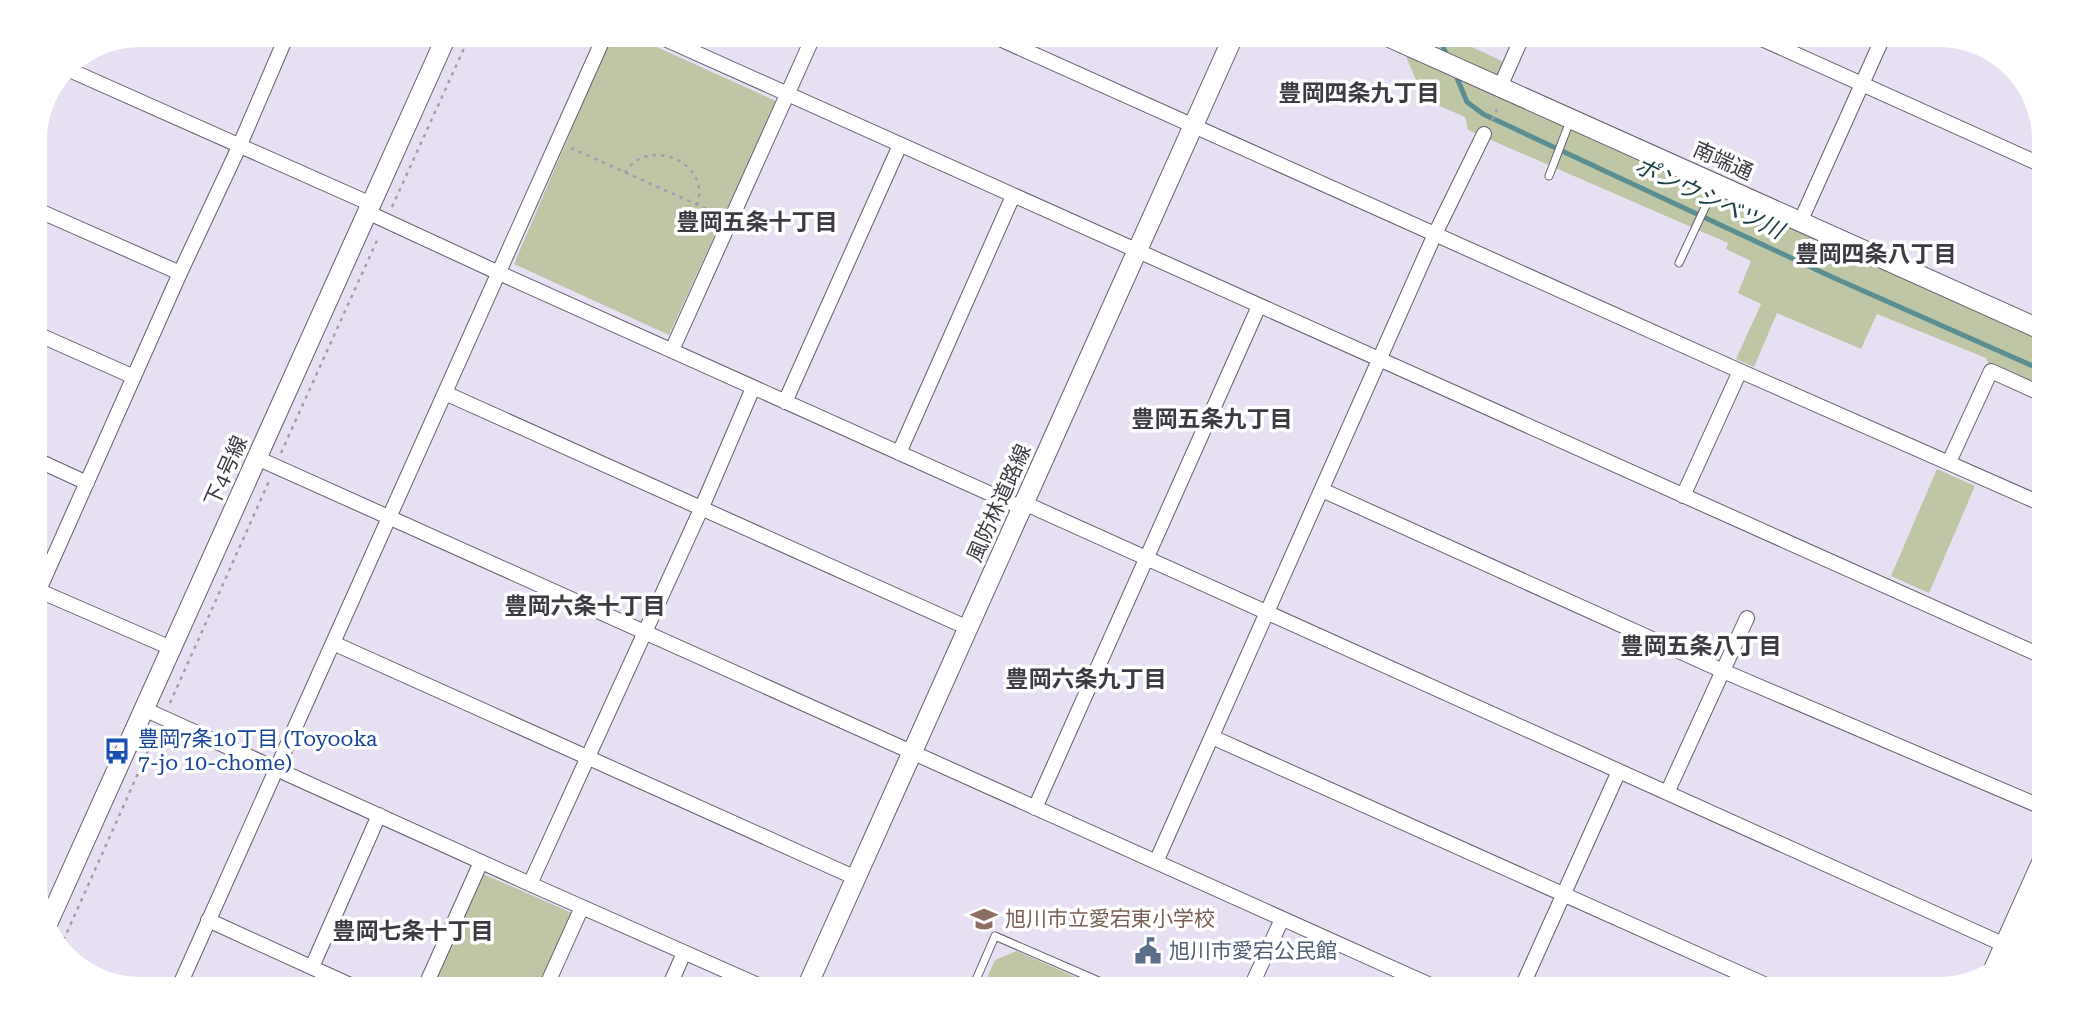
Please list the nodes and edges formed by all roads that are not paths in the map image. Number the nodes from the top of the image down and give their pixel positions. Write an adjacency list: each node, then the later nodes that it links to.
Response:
1 (282, 47): 20 (street)
2 (442, 47): 25 (street, 下4号線)
3 (600, 47): 32 (street)
4 (682, 47): 15 (street)
5 (809, 47): 15 (street)
6 (1018, 47): 16 (street)
7 (1229, 47): 16 (street, 風防林道路線)
8 (1411, 47): 14 (street, 南端通)
9 (1518, 47): 14 (street)
10 (1779, 47): 13 (street)
11 (1879, 47): 13 (street)
12 (76, 73): 20 (street)
13 (1862, 85): 21 (street); 27 (street)
14 (1500, 87): 17 (street, 南端通)
15 (788, 95): 19 (street); 36 (street)
16 (1193, 126): 28 (street); 29 (street, 風防林道路線)
17 (1567, 127): 22 (lane); 23 (street, 南端通)
18 (1484, 134): 28 (street)
19 (900, 145): 24 (street); 43 (street)
20 (239, 146): 25 (street); 31 (street)
21 (2032, 161)
22 (1549, 176)
23 (1717, 184): 27 (street, 南端通); 30 (lane)
24 (1013, 196): 29 (street); 44 (street)
25 (369, 208): 32 (street); 45 (street, 下4号線)
26 (47, 214): 31 (street)
27 (1801, 220): 34 (street, 南端通)
28 (1436, 234): 37 (street); 38 (street)
29 (1137, 250): 33 (street); 52 (street, 風防林道路線)
30 (1679, 263)
31 (180, 273): 39 (street)
32 (499, 273): 36 (street); 42 (street)
33 (1259, 306): 37 (street); 55 (street)
34 (2032, 326)
35 (47, 338): 39 (street)
36 (672, 350): 40 (street)
37 (1380, 359): 49 (street); 50 (street)
38 (1740, 371): 46 (street); 50 (street)
39 (134, 377): 48 (street)
40 (753, 388): 43 (street); 53 (street)
41 (2032, 390): 46 (street)
42 (445, 393): 53 (street); 54 (street)
43 (785, 402): 44 (street)
44 (900, 453): 52 (street)
45 (257, 458): 54 (street); 63 (street, 下4号線)
46 (1949, 462): 51 (street)
47 (47, 465): 48 (street)
48 (87, 483): 56 (street)
49 (1322, 490): 58 (street); 65 (street)
50 (1683, 496): 64 (street)
51 (2032, 500)
52 (1023, 505): 55 (street); 60 (street, 風防林道路線)
53 (702, 507): 60 (street); 61 (street)
54 (389, 517): 61 (street); 62 (street)
55 (1146, 558): 58 (street); 74 (street)
56 (47, 569)
57 (47, 597): 63 (street)
58 (1266, 612): 67 (street); 71 (street)
59 (1747, 618): 65 (street)
60 (968, 628): 68 (street, 風防林道路線)
61 (646, 632): 68 (street); 69 (street)
62 (333, 643): 69 (street); 70 (street)
63 (171, 648): 66 (street, 下4号線)
64 (2032, 652)
65 (1723, 671): 72 (street); 73 (street)
66 (144, 709): 70 (street); 83 (street, 下4号線)
67 (1212, 737): 77 (street); 81 (street)
68 (912, 752): 74 (street); 78 (street, 風防林道路線)
69 (588, 759): 78 (street); 79 (street)
70 (276, 769): 75 (street); 85 (street)
71 (1619, 771): 72 (street); 81 (street)
72 (1667, 793): 87 (street)
73 (2032, 803)
74 (1035, 807): 77 (street)
75 (379, 815): 76 (street); 89 (street)
76 (481, 862): 79 (street); 92 (street)
77 (1156, 862): 84 (street)
78 (856, 878): 96 (street, 風防林道路線)
79 (530, 884): 82 (street)
80 (2031, 892): 86 (street)
81 (1563, 895): 101 (street); 102 (street)
82 (582, 907): 88 (street); 93 (street)
83 (52, 914)
84 (1282, 919): 99 (street); 100 (street)
85 (208, 920): 89 (street); 90 (street)
86 (2015, 937)
87 (2008, 946)
88 (684, 953): 94 (street); 95 (street)
89 (312, 967): 91 (street)
90 (183, 977)
91 (333, 977)
92 (429, 977)
93 (550, 977)
94 (673, 977)
95 (739, 977)
96 (811, 977)
97 (977, 977): 98 (lane)
98 (1089, 977)
99 (1256, 977)
100 (1398, 977)
101 (1526, 977)
102 (1748, 977)

